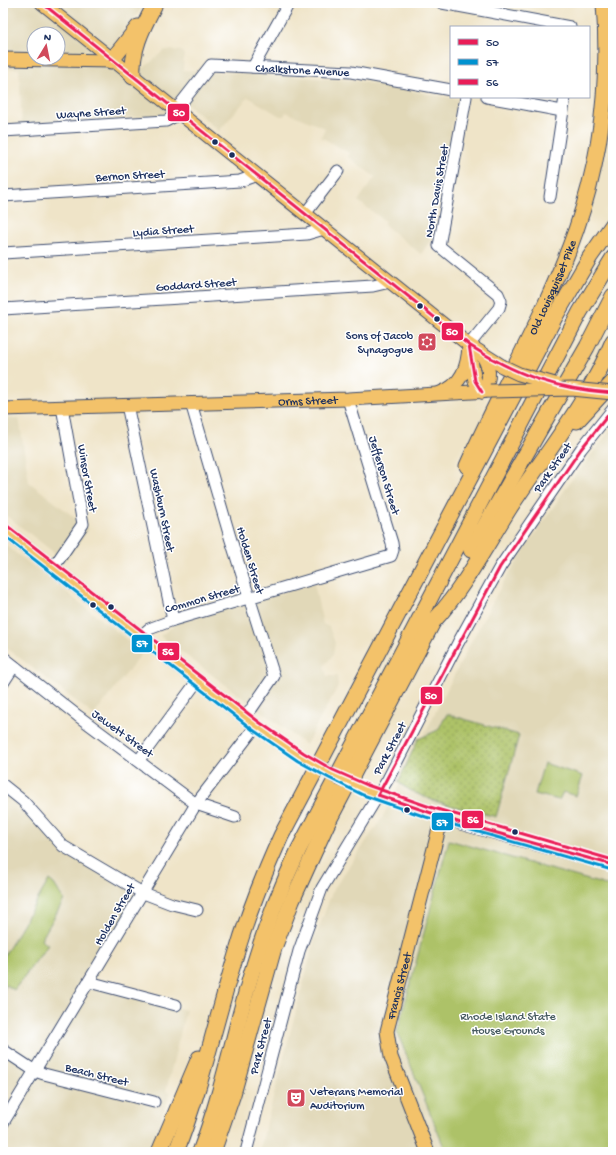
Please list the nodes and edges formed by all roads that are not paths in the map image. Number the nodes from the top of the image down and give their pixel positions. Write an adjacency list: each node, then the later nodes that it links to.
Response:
1 (42, 3): 8 (main road)
2 (288, 3): 9 (street)
3 (442, 3): 6 (street)
4 (156, 5): 8 (highway); 10 (highway)
5 (603, 5): 45 (highway, Old Louisquisset Pike)
6 (565, 26)
7 (3, 59): 8 (main road)
8 (111, 60): 10 (main road)
9 (253, 67): 11 (street, Chalkstone Avenue); 16 (street, Chalkstone Avenue)
10 (133, 77): 16 (main road)
11 (450, 90)
12 (466, 98): 31 (street, North Davis Street)
13 (492, 98): 15 (street)
14 (565, 98): 15 (street)
15 (562, 111): 21 (street)
16 (177, 112): 17 (street, Wayne Street); 19 (main road)
17 (3, 131)
18 (338, 171): 22 (street)
19 (257, 176): 20 (street, Bernon Street); 22 (main road)
20 (3, 196)
21 (550, 197)
22 (304, 214): 24 (main road)
23 (613, 224): 45 (highway)
24 (324, 230): 25 (street, Lydia Street); 27 (main road)
25 (3, 253)
26 (613, 258): 76 (highway)
27 (390, 282): 29 (street, Goddard Street); 31 (main road)
28 (613, 296): 50 (highway)
29 (3, 309)
30 (613, 341): 43 (highway)
31 (474, 349): 33 (main road, bridge); 34 (main road); 36 (main road)
32 (613, 382): 43 (highway)
33 (572, 389): 34 (main road, Orms Street, bridge); 35 (main road, Orms Street, bridge)
34 (486, 391): 36 (main road, Orms Street)
35 (613, 393)
36 (439, 394): 37 (main road, Orms Street)
37 (348, 399): 38 (main road, Orms Street); 46 (street, Jefferson Street)
38 (191, 403): 39 (main road, Orms Street); 48 (street, Holden Street)
39 (127, 405): 40 (main road, Orms Street); 49 (street, Washburn Street)
40 (62, 407): 41 (main road, Orms Street); 47 (street, Winsor Street)
41 (3, 409)
42 (613, 410): 60 (street, Park Street)
43 (546, 454): 50 (highway)
44 (3, 529): 47 (main road)
45 (429, 553): 69 (highway)
46 (388, 557): 48 (street, Common Street)
47 (53, 568): 51 (main road)
48 (249, 598): 49 (street, Common Street); 56 (street, Holden Street)
49 (173, 620): 51 (street, Common Street)
50 (433, 622): 77 (highway)
51 (141, 636): 54 (main road)
52 (3, 657): 53 (street, Jewett Street)
53 (14, 666): 55 (street); 58 (street, Jewett Street)
54 (198, 680): 56 (main road); 58 (street)
55 (3, 683)
56 (244, 716): 57 (main road)
57 (256, 726): 60 (main road, bridge); 61 (street, Holden Street)
58 (139, 760): 61 (street, Jewett Street)
59 (3, 785): 65 (street)
60 (378, 796): 63 (main road); 78 (street, Park Street)
61 (196, 804): 62 (street, Jewett Street); 65 (street, Holden Street)
62 (234, 817)
63 (442, 817): 64 (main road); 79 (main road, Francis Street)
64 (613, 865)
65 (142, 892): 66 (street); 67 (street, Holden Street)
66 (197, 910)
67 (89, 982): 68 (street); 71 (street, Holden Street)
68 (176, 1005)
69 (221, 1008): 74 (highway); 75 (highway)
70 (3, 1050): 71 (street, Beach Street)
71 (35, 1070): 72 (street, Beach Street); 73 (street, Holden Street)
72 (154, 1102)
73 (3, 1123)
74 (159, 1152)
75 (176, 1152)
76 (200, 1152)
77 (214, 1152)
78 (246, 1152)
79 (428, 1152)

